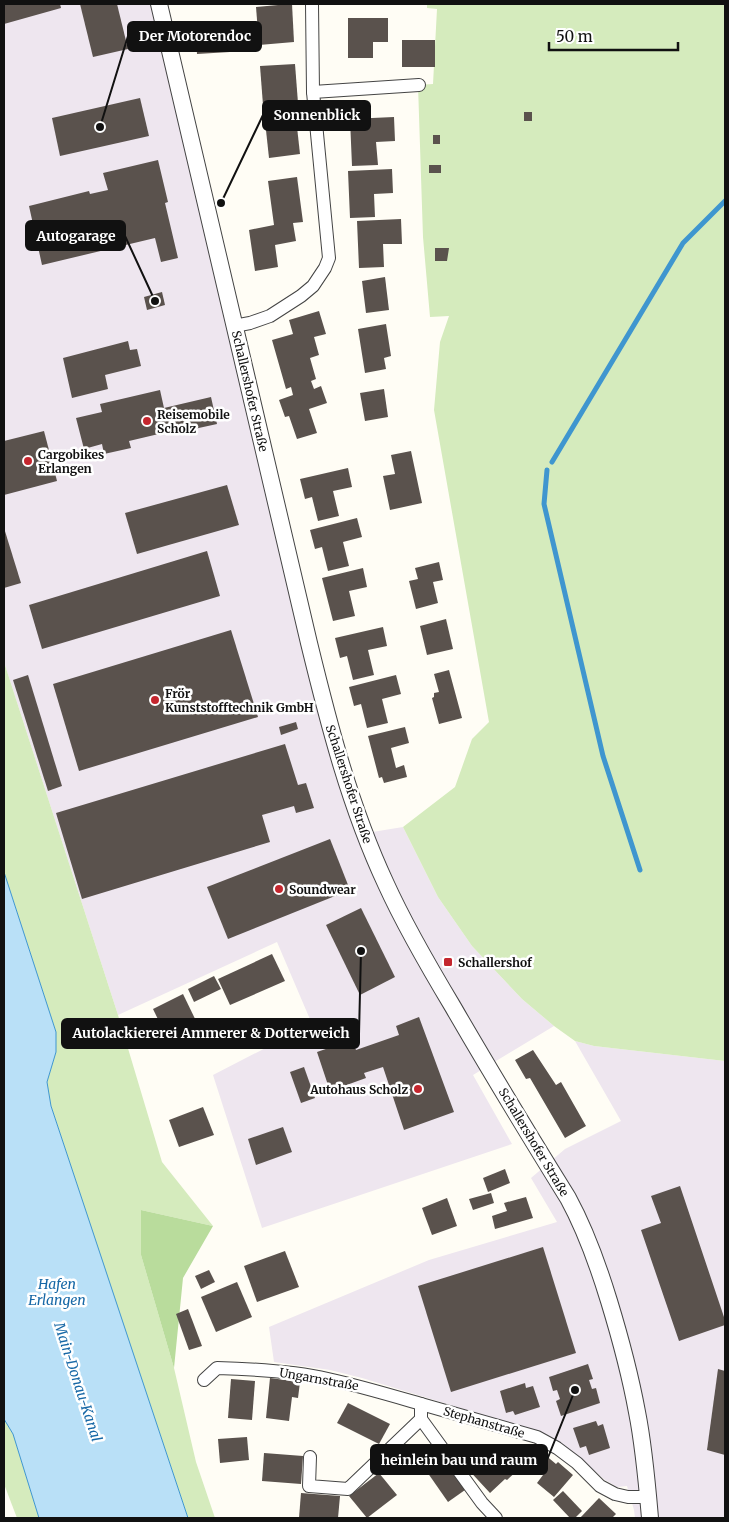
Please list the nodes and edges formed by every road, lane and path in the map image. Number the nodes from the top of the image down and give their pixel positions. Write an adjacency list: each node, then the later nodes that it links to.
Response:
1 (159, 4): 5 (street, Schallershofer Straße)
2 (312, 4): 4 (street)
3 (419, 85): 4 (street)
4 (313, 92): 5 (street)
5 (234, 326): 10 (street, Schallershofer Straße)
6 (204, 1380): 7 (street, Ungarnstraße)
7 (421, 1404): 8 (street); 10 (street, Stephanstraße)
8 (422, 1419): 9 (street); 11 (street)
9 (310, 1457)
10 (648, 1497): 12 (street, Schallershofer Straße)
11 (496, 1518)
12 (650, 1518)

